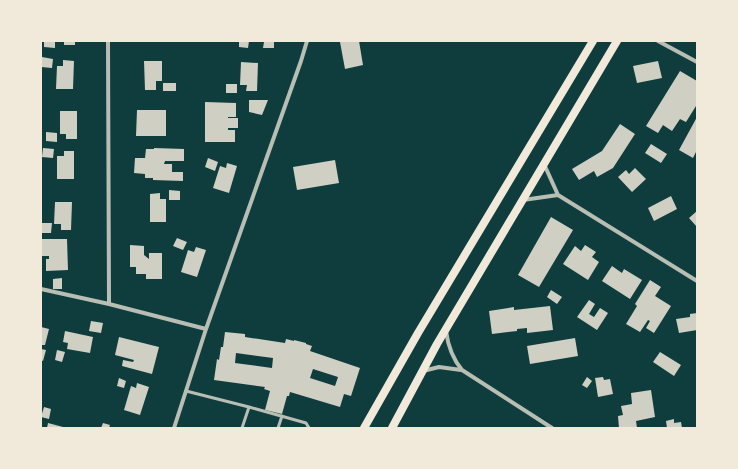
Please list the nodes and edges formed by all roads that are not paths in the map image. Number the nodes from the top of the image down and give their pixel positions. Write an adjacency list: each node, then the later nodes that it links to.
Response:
1 (108, 41): 12 (street)
2 (307, 41): 13 (street)
3 (593, 41): 24 (main road)
4 (617, 41): 7 (main road)
5 (658, 41): 6 (street)
6 (697, 62)
7 (544, 164): 8 (street); 9 (main road)
8 (558, 195): 9 (street); 10 (street)
9 (522, 200): 14 (main road)
10 (697, 281)
11 (41, 289): 12 (street)
12 (109, 304): 13 (street)
13 (206, 329): 17 (street)
14 (446, 329): 15 (street); 16 (main road)
15 (462, 370): 16 (street); 26 (street)
16 (422, 371): 25 (main road)
17 (186, 391): 18 (lane); 20 (street)
18 (249, 407): 19 (lane); 21 (lane)
19 (282, 416): 22 (lane); 23 (lane)
20 (174, 428)
21 (242, 428)
22 (278, 428)
23 (309, 428)
24 (364, 428)
25 (392, 428)
26 (552, 428)

